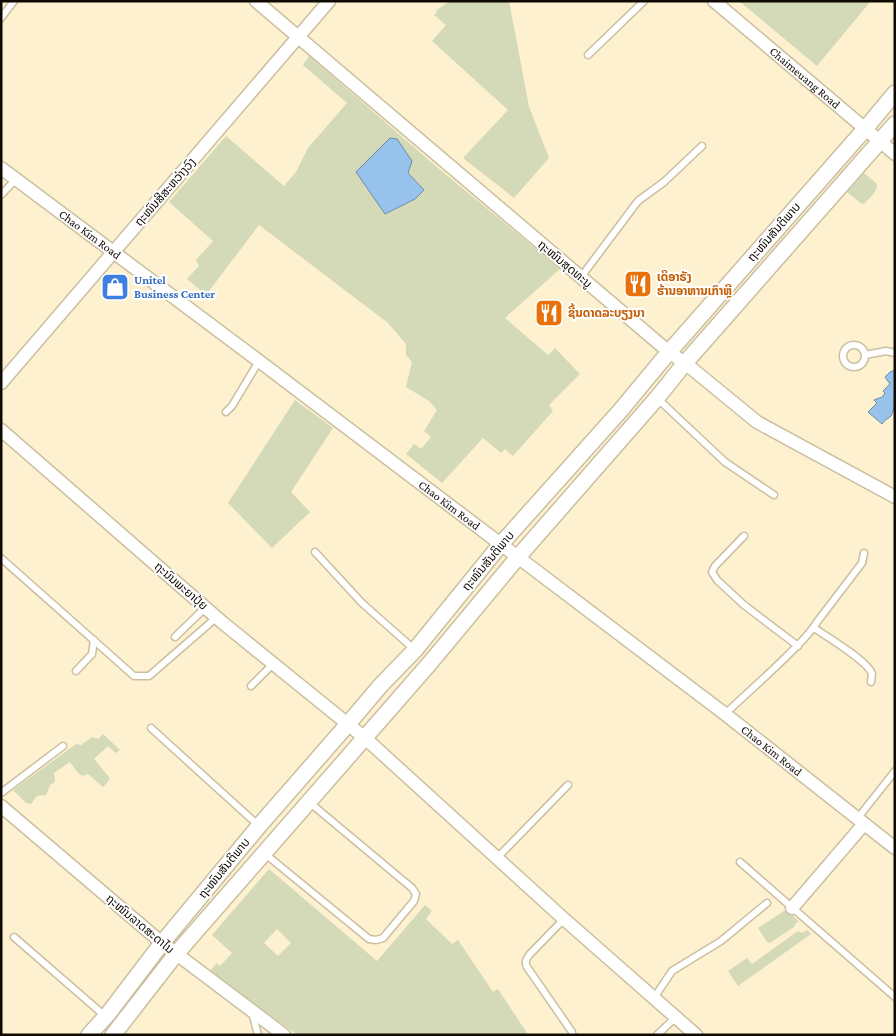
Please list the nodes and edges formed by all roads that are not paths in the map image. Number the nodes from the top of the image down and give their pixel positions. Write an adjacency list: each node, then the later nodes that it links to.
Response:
1 (14, 1): 6 (lane)
2 (256, 1): 7 (street, ຖະໜົນສຸດທະນູ)
3 (330, 1): 7 (street, ຖະໜົນສີສະຫວ່າງວົງ)
4 (644, 1): 8 (lane)
5 (714, 1): 11 (street, Chaimeuang Road)
6 (1, 18)
7 (299, 37): 18 (street, ຖະໜົນສີສະຫວ່າງວົງ); 19 (street, ຖະໜົນສຸດທະນູ)
8 (588, 55)
9 (895, 93): 11 (street, ຖະໜົນສັນຕິພາບ)
10 (895, 124): 12 (street, ຖະໜົນສັນຕິພາບ)
11 (865, 129): 12 (street, Chaimeuang Road); 20 (street, ຖະໜົນສັນຕິພາບ)
12 (880, 142): 14 (street, Chaimeuang Road); 24 (street, ຖະໜົນສັນຕິພາບ)
13 (702, 146): 19 (lane)
14 (895, 154)
15 (1, 168): 16 (street, Chao Kim Road)
16 (16, 179): 17 (lane); 18 (street, Chao Kim Road)
17 (1, 195)
18 (114, 252): 23 (street, Chao Kim Road); 25 (street, ຖະໜົນສີສະຫວ່າງວົງ)
19 (581, 277): 20 (street, ຖະໜົນສຸດທະນູ)
20 (669, 352): 24 (street, ຖະໜົນສຸດທະນູ); 32 (street, ຖະໜົນສັນຕິພາບ)
21 (895, 353): 22 (lane)
22 (865, 355)
23 (260, 361): 27 (lane); 32 (street, Chao Kim Road)
24 (685, 363): 26 (street, ຖະໜົນສັນຕິພາບ); 30 (street, ຖະໜົນສຸດທະນູ)
25 (1, 383)
26 (657, 398): 29 (lane); 35 (street, ຖະໜົນສັນຕິພາບ)
27 (226, 412)
28 (1, 430): 37 (street, ຖະນົນພະຍາປຸ້ຍ)
29 (774, 494)
30 (895, 497)
31 (744, 536): 42 (lane)
32 (501, 544): 35 (street, Chao Kim Road); 43 (street, ຖະໜົນສັນຕິພາບ)
33 (315, 552): 43 (lane)
34 (864, 553): 39 (lane)
35 (518, 557): 48 (street, Chao Kim Road); 51 (street, ຖະໜົນສັນຕິພາບ)
36 (1, 558): 41 (lane)
37 (206, 608): 38 (street, ຖະນົນພະຍາປຸ້ຍ); 40 (lane)
38 (217, 617): 41 (lane); 44 (street, ຖະນົນພະຍາປຸ້ຍ)
39 (814, 628): 42 (lane); 46 (lane)
40 (175, 637)
41 (94, 640): 45 (lane)
42 (798, 646): 48 (lane)
43 (415, 650): 49 (street, ຖະໜົນສັນຕິພາບ)
44 (273, 664): 47 (lane); 49 (street, ຖະນົນພະຍາປຸ້ຍ)
45 (76, 671)
46 (871, 682)
47 (251, 686)
48 (725, 714): 58 (street, Chao Kim Road)
49 (348, 724): 51 (street, ຖະນົນພະຍາປຸ້ຍ); 59 (street, ຖະໜົນສັນຕິພາບ)
50 (151, 728): 59 (lane)
51 (366, 738): 56 (street, ຖະໜົນສັນຕິພາບ); 62 (street, ຖະນົນພະຍາປຸ້ຍ)
52 (63, 746): 55 (lane)
53 (895, 771): 58 (lane)
54 (568, 785): 62 (lane)
55 (1, 793)
56 (309, 802): 61 (street, ຖະໜົນສັນຕິພາບ); 61 (lane)
57 (1, 806): 68 (street, ຖະໜົນລາດສະດາໄນ)
58 (860, 822): 60 (street, Chao Kim Road); 65 (street)
59 (259, 826): 68 (street, ຖະໜົນສັນຕິພາບ)
60 (895, 848)
61 (264, 853): 69 (street, ຖະໜົນສັນຕິພາບ)
62 (497, 858): 66 (street, ຖະນົນພະຍາປຸ້ຍ)
63 (740, 862): 65 (lane)
64 (767, 903): 71 (lane)
65 (792, 908): 70 (lane)
66 (564, 919): 71 (street, ຖະນົນພະຍາປຸ້ຍ); 79 (lane)
67 (14, 937): 73 (lane)
68 (162, 943): 69 (street, ຖະໜົນລາດສະດາໄນ); 73 (street, ຖະໜົນສັນຕິພາບ)
69 (176, 954): 72 (street, ຖະໜົນລາດສະດາໄນ); 75 (street, ຖະໜົນສັນຕິພາບ)
70 (895, 997)
71 (654, 998): 74 (street, ຖະນົນພະຍາປຸ້ຍ)
72 (251, 1011): 77 (lane); 78 (street, ຖະໜົນລາດສະດາໄນ)
73 (106, 1016): 76 (street, ຖະໜົນສັນຕິພາບ)
74 (676, 1016): 80 (lane); 81 (street, ຖະນົນພະຍາປຸ້ຍ)
75 (117, 1034)
76 (89, 1035)
77 (258, 1035)
78 (284, 1035)
79 (572, 1035)
80 (657, 1035)
81 (696, 1035)

